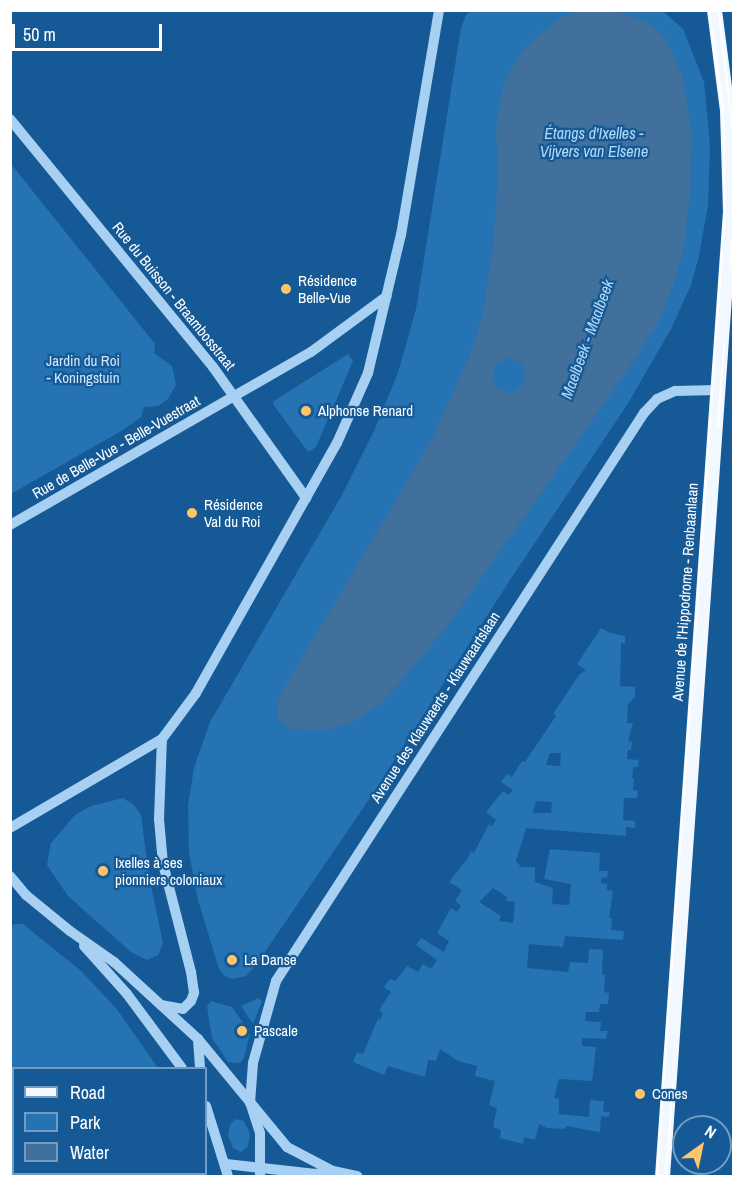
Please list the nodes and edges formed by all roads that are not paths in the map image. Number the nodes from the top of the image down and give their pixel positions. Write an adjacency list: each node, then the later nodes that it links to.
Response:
1 (440, 10): 4 (street)
2 (714, 10): 5 (main road, Avenue de l'Hippodrome - Renbaanlaan)
3 (10, 119): 6 (street, Rue du Buisson - Braambosstraat)
4 (387, 296): 6 (street, Rue de Belle-Vue - Belle-Vuestraat); 7 (street)
5 (717, 390): 17 (street, Avenue des Klauwaerts - Klauwaartslaan); 24 (main road, Avenue de l'Hippodrome - Renbaanlaan)
6 (236, 396): 7 (street, Rue du Buisson - Braambosstraat); 8 (street, Rue de Belle-Vue - Belle-Vuestraat)
7 (306, 498): 9 (street)
8 (11, 525)
9 (162, 739): 10 (street); 13 (street)
10 (10, 828)
11 (10, 876): 12 (street)
12 (70, 931): 13 (street); 15 (street)
13 (160, 1004): 14 (street)
14 (198, 1039): 16 (street); 17 (street)
15 (181, 1067)
16 (200, 1067)
17 (250, 1103): 20 (street); 21 (street)
18 (207, 1109): 19 (street)
19 (226, 1164): 21 (street); 22 (street)
20 (333, 1171): 21 (street); 23 (street)
21 (260, 1173)
22 (228, 1176)
23 (357, 1176)
24 (662, 1176)

